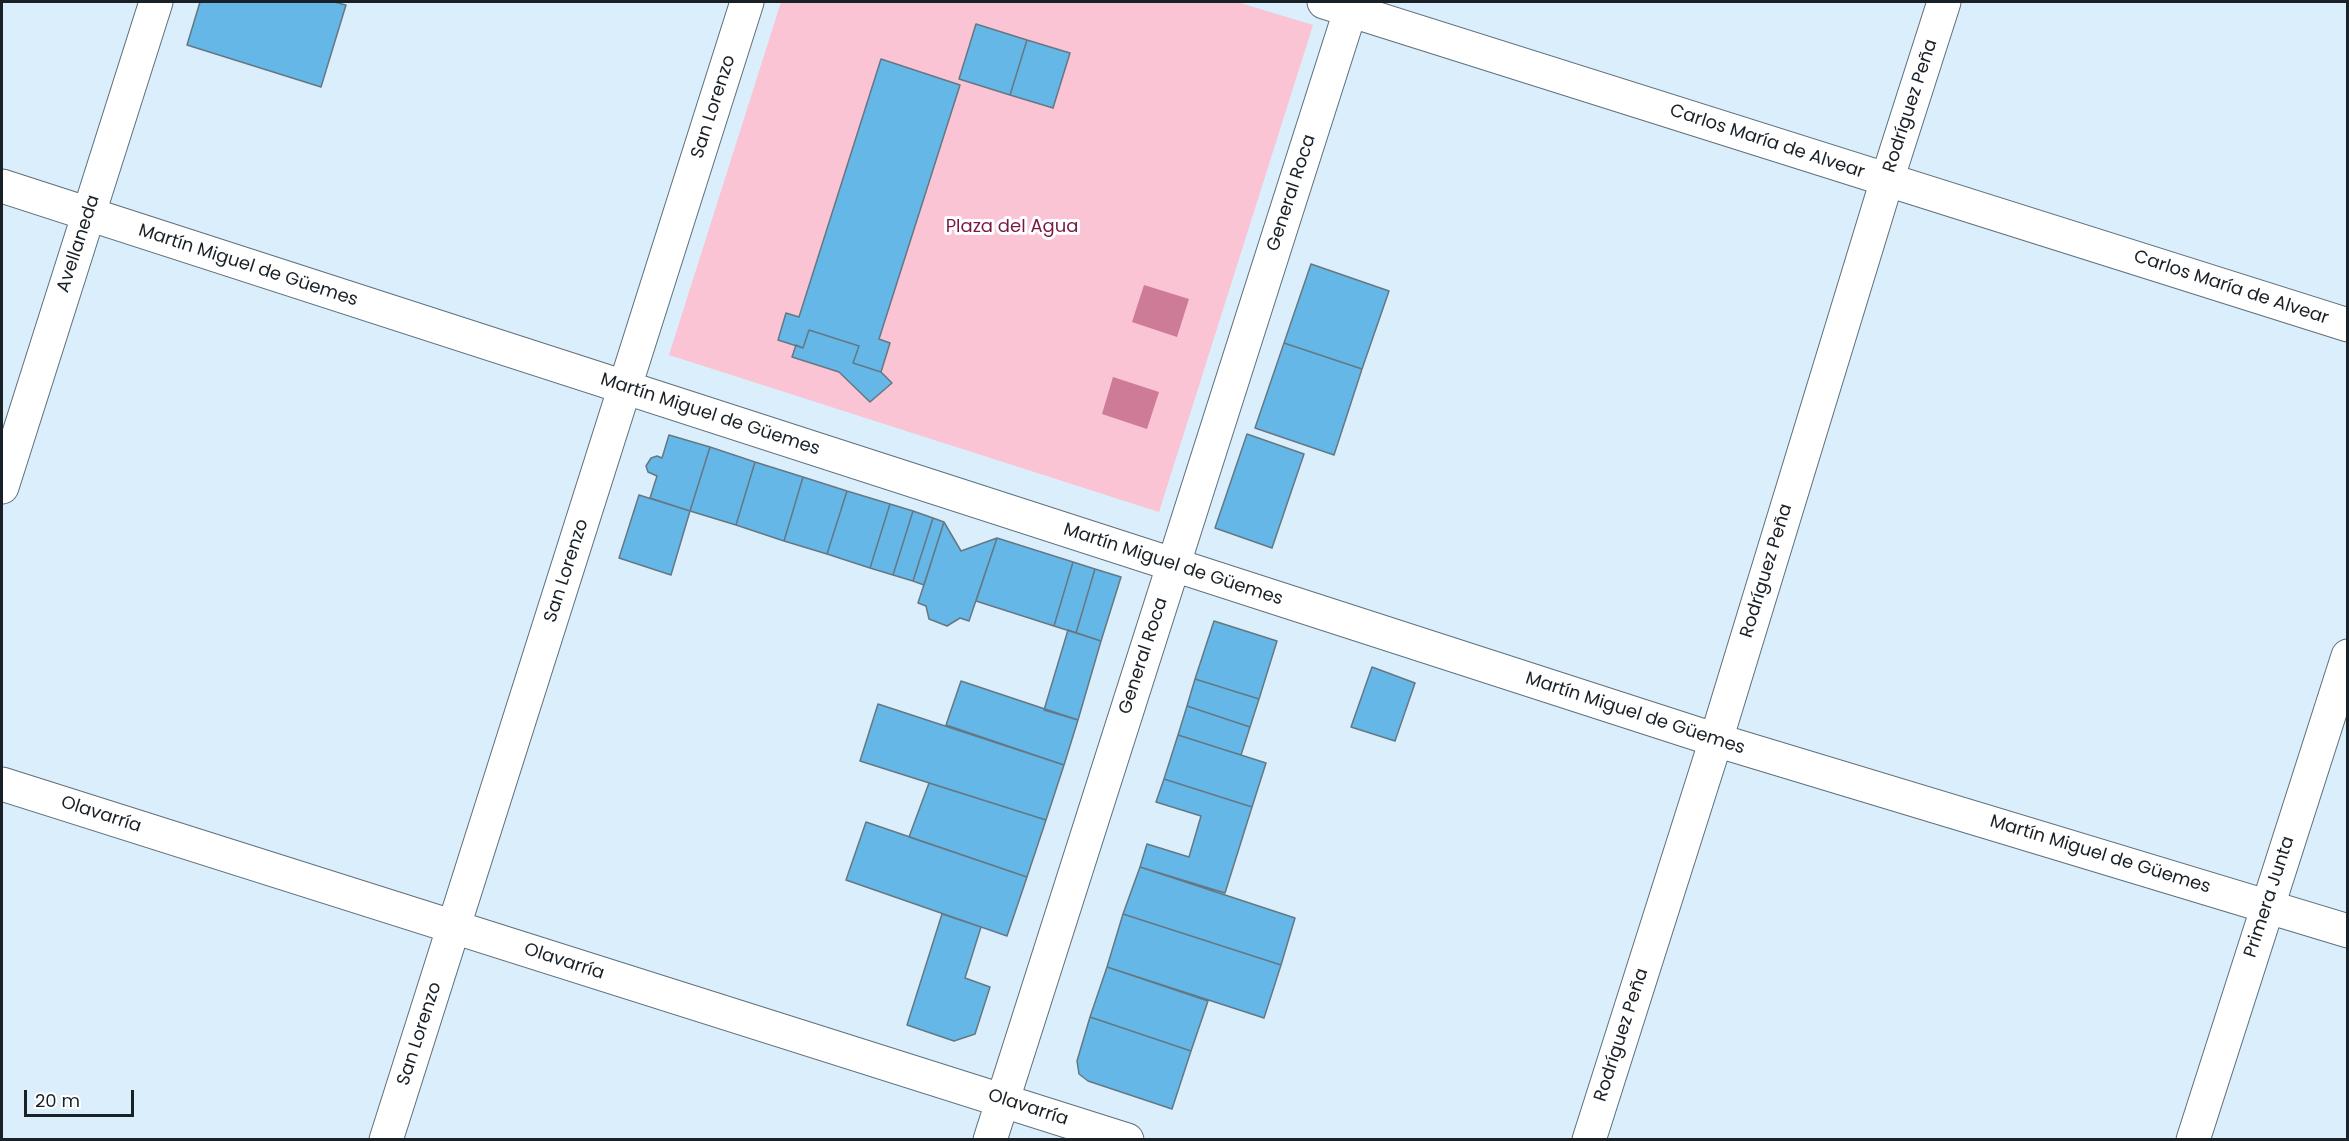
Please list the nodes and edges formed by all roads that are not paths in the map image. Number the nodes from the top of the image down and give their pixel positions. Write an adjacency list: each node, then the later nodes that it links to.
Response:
1 (156, 2): 7 (street, Avellaneda)
2 (747, 2): 9 (street, San Lorenzo)
3 (1944, 2): 5 (street, Rodríguez Peña)
4 (1343, 4): 5 (street, Carlos María de Alvear); 11 (street, General Roca)
5 (1887, 180): 8 (street, Carlos María de Alvear); 13 (street, Rodríguez Peña)
6 (2, 186): 7 (street, Martín Miguel de Güemes)
7 (88, 214): 9 (street, Martín Miguel de Güemes); 10 (street, Avellaneda)
8 (2348, 325)
9 (625, 388): 11 (street, Martín Miguel de Güemes); 16 (street, San Lorenzo)
10 (2, 488)
11 (1173, 565): 13 (street, Martín Miguel de Güemes); 18 (street, General Roca)
12 (2348, 656): 15 (street, Primera Junta)
13 (1716, 740): 15 (street, Martín Miguel de Güemes); 22 (street, Rodríguez Peña)
14 (2, 784): 16 (street, Olavarría)
15 (2268, 906): 17 (street, Martín Miguel de Güemes); 23 (street, Primera Junta)
16 (454, 927): 18 (street, Olavarría); 19 (street, San Lorenzo)
17 (2348, 931)
18 (1002, 1100): 20 (street, General Roca); 21 (street, Olavarría)
19 (386, 1140)
20 (990, 1140)
21 (1127, 1140)
22 (1588, 1140)
23 (2193, 1140)

